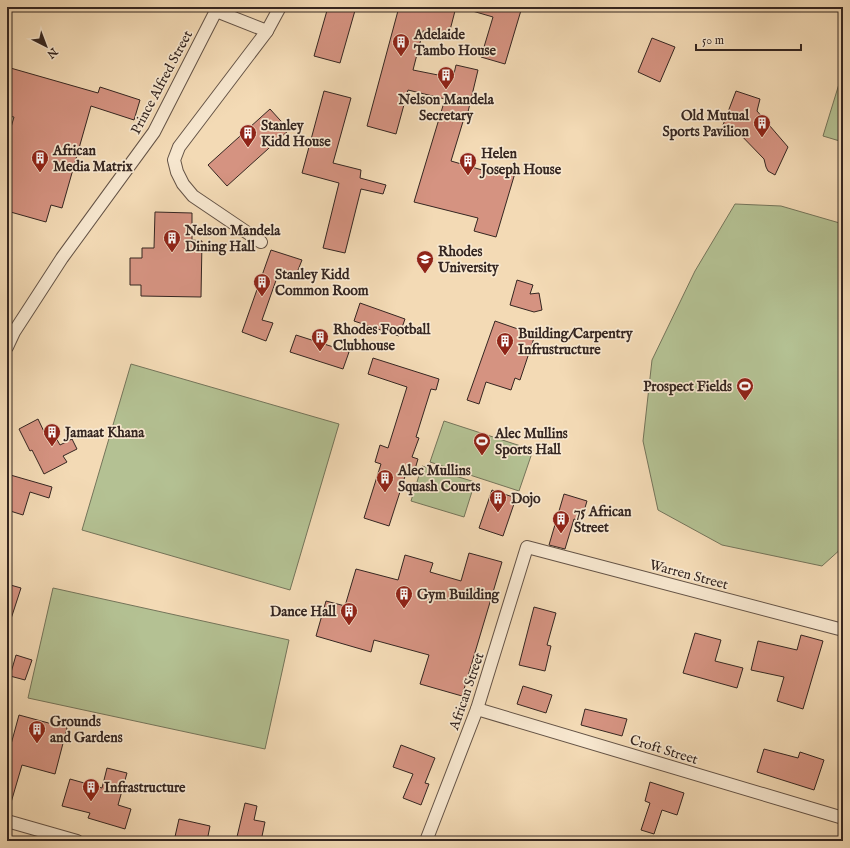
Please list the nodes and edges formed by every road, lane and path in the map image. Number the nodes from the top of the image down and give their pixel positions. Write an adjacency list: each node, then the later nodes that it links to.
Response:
1 (280, 7): 3 (street)
2 (217, 9): 3 (street); 5 (street, Prince Alfred Street)
3 (267, 31): 4 (street)
4 (261, 242)
5 (7, 347)
6 (527, 547): 7 (street, Warren Street); 8 (street, African Street)
7 (843, 630)
8 (477, 709): 9 (street, Croft Street); 12 (street, African Street)
9 (843, 818)
10 (7, 821): 11 (street)
11 (77, 841)
12 (426, 841)

